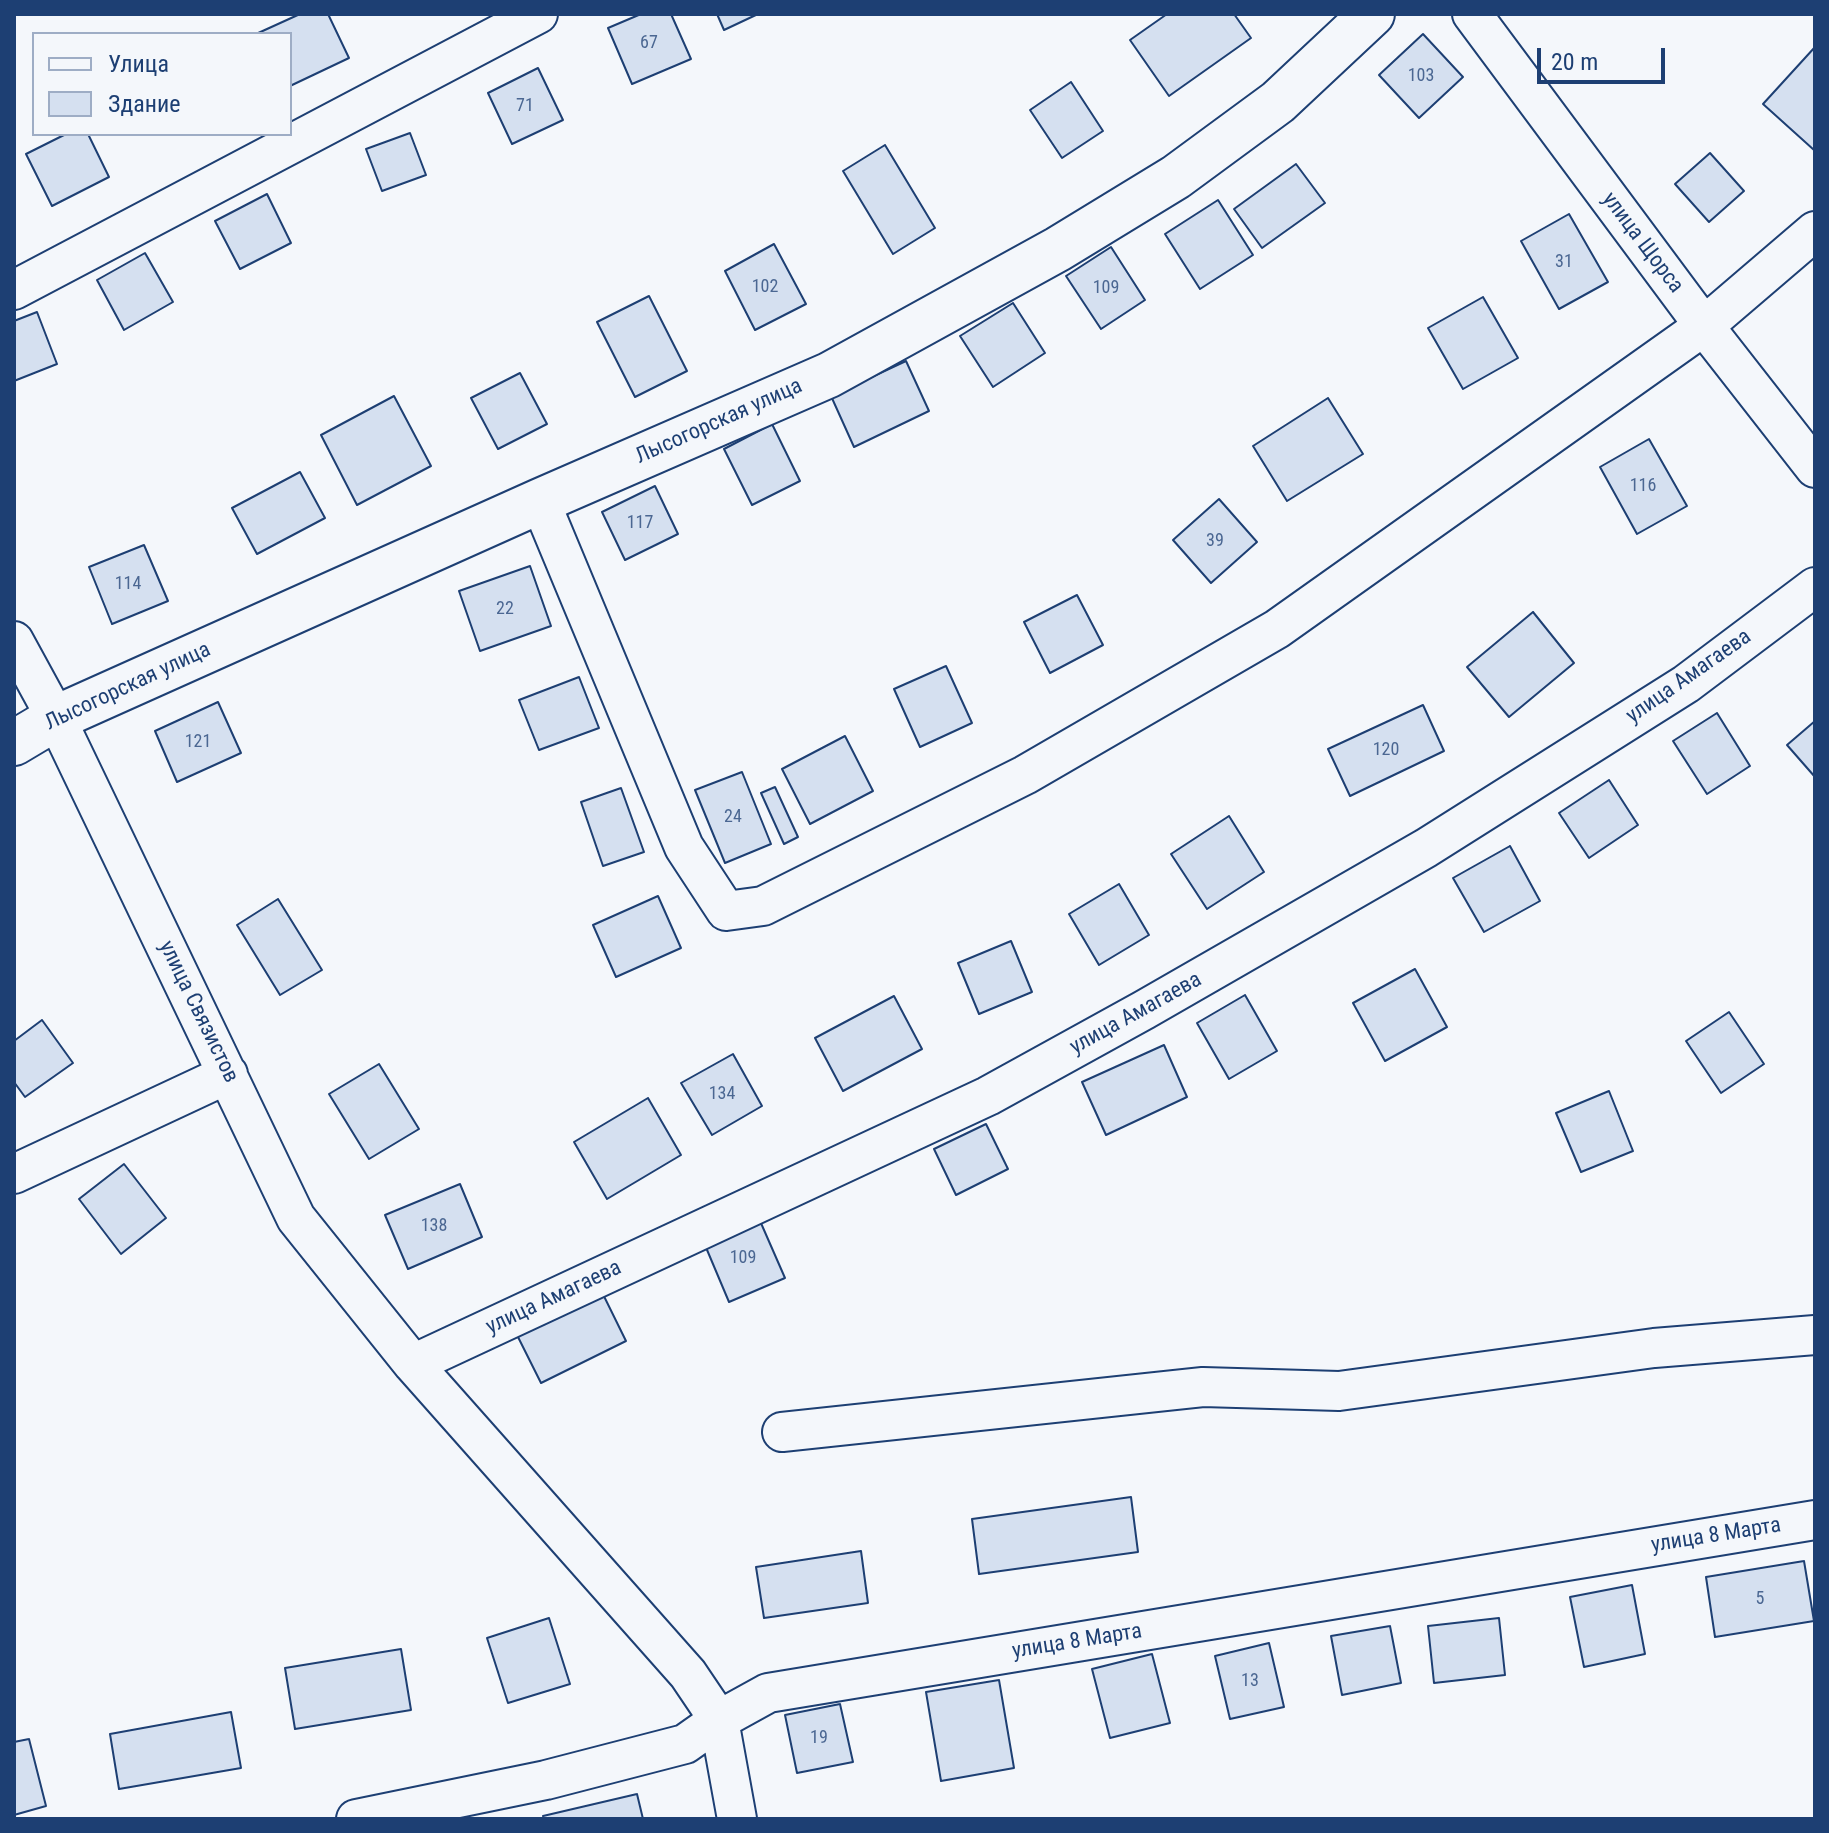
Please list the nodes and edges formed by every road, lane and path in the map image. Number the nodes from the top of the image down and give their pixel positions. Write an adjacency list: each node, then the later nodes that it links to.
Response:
1 (538, 14): 5 (street)
2 (1372, 14): 8 (street, Лысогорская улица)
3 (1472, 14): 6 (street, улица Щорса)
4 (1815, 231): 6 (street)
5 (14, 290)
6 (1704, 326): 7 (street, улица Щорса); 8 (street)
7 (1815, 468)
8 (540, 501): 11 (street, Лысогорская улица)
9 (1815, 587): 16 (street, улица Амагаева)
10 (14, 641): 11 (street, улица Связистов)
11 (56, 718): 12 (street, Лысогорская улица); 13 (street, улица Связистов)
12 (14, 743)
13 (228, 1074): 14 (street); 16 (street, улица Связистов)
14 (14, 1174)
15 (1815, 1335): 17 (street)
16 (413, 1364): 19 (street, улица Связистов)
17 (782, 1432)
18 (1815, 1520): 19 (street, улица 8 Марта)
19 (719, 1720): 20 (street, улица 8 Марта); 21 (street)
20 (356, 1819)
21 (737, 1819)

